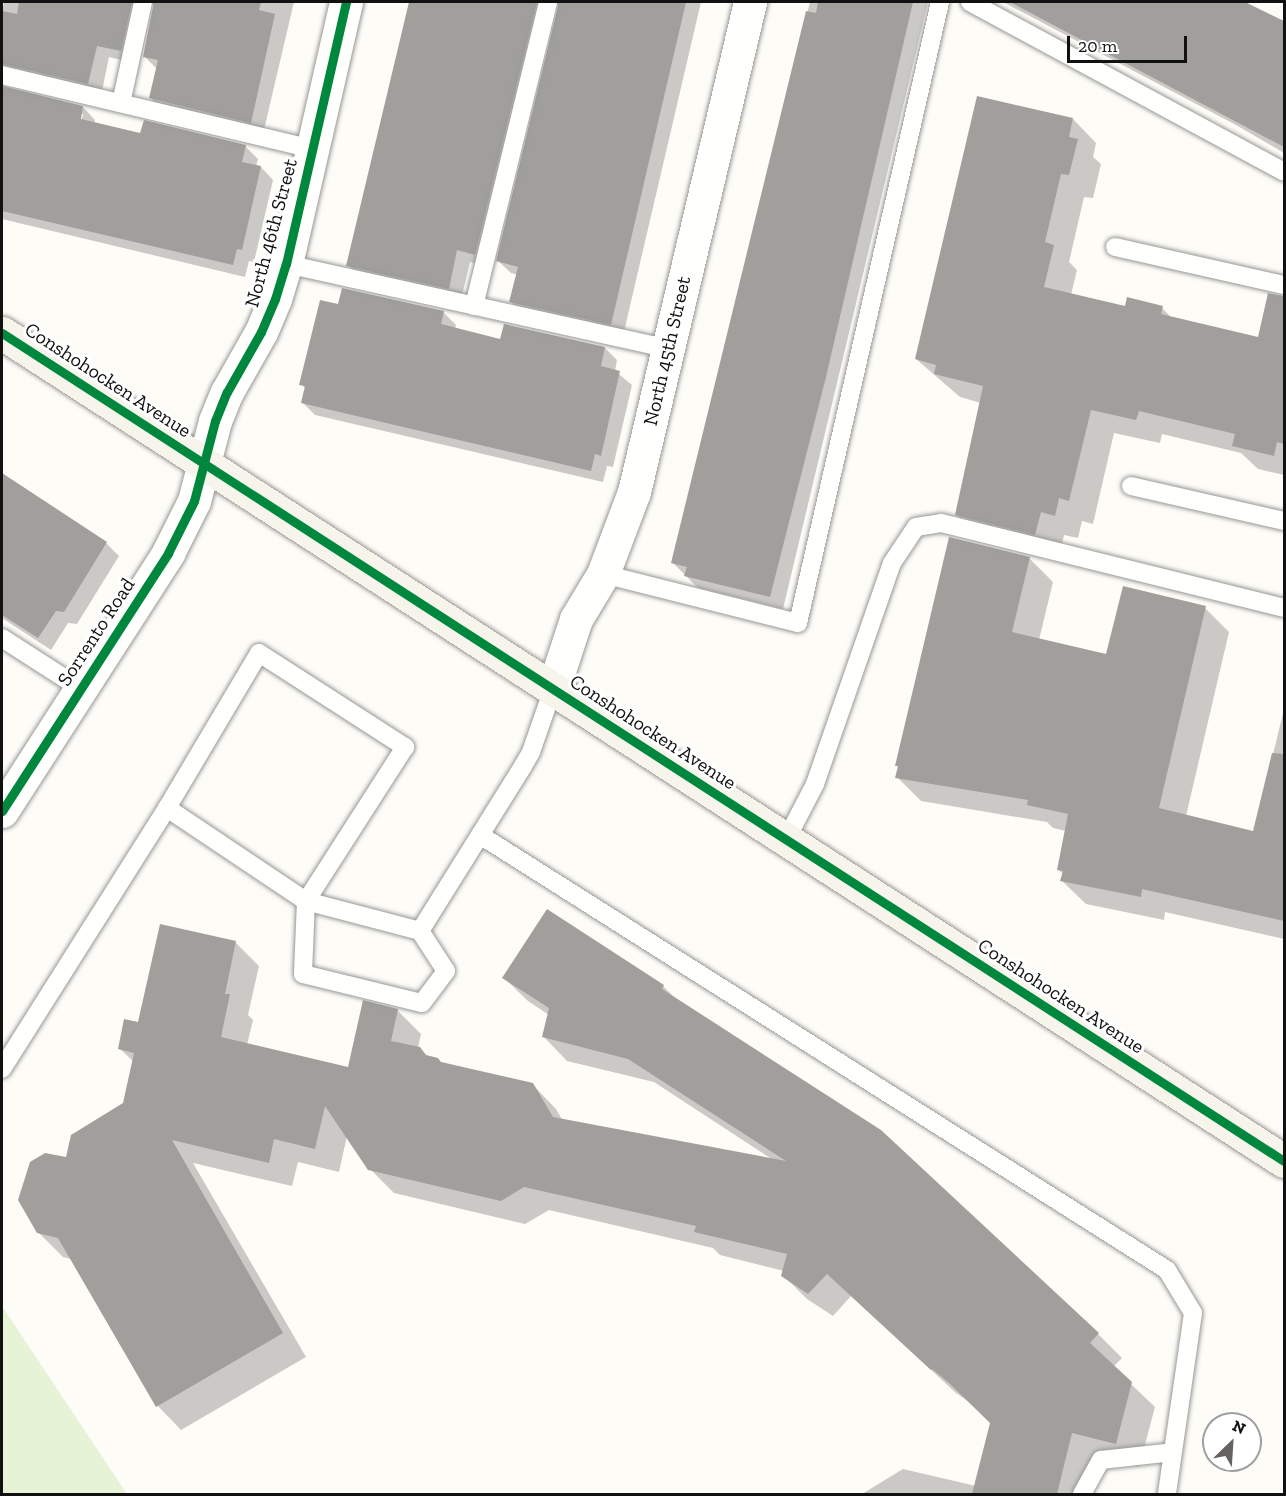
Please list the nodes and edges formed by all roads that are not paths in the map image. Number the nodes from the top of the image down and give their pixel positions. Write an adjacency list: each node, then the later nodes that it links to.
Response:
1 (143, 2): 8 (lane)
2 (346, 2): 9 (street, North 46th Street)
3 (548, 2): 14 (lane)
4 (750, 2): 16 (street, North 45th Street)
5 (940, 2): 20 (lane)
6 (970, 2): 10 (lane)
7 (2, 75): 8 (lane)
8 (121, 104): 9 (lane)
9 (312, 149): 12 (street, North 46th Street)
10 (1284, 172)
11 (1115, 247): 13 (lane)
12 (286, 264): 14 (lane); 17 (street, North 46th Street)
13 (1284, 285)
14 (474, 306): 16 (lane)
15 (2, 333): 17 (main road, Conshohocken Avenue)
16 (668, 349): 20 (street, North 45th Street)
17 (204, 464): 23 (street, Sorrento Road); 24 (main road, Conshohocken Avenue)
18 (1131, 486): 19 (lane)
19 (1284, 521)
20 (603, 574): 24 (street, North 45th Street)
21 (1284, 608): 28 (lane)
22 (2, 638): 23 (lane)
23 (81, 689): 26 (street, Sorrento Road)
24 (553, 689): 27 (lane); 28 (main road, Conshohocken Avenue)
25 (167, 808): 29 (lane); 29 (lane); 31 (lane)
26 (2, 811)
27 (480, 835): 30 (lane); 33 (lane)
28 (786, 840): 32 (main road, Conshohocken Avenue)
29 (306, 901): 30 (lane); 30 (lane)
30 (420, 931)
31 (2, 1069)
32 (1284, 1161)
33 (1173, 1452): 34 (lane); 35 (lane)
34 (1083, 1494)
35 (1167, 1494)

